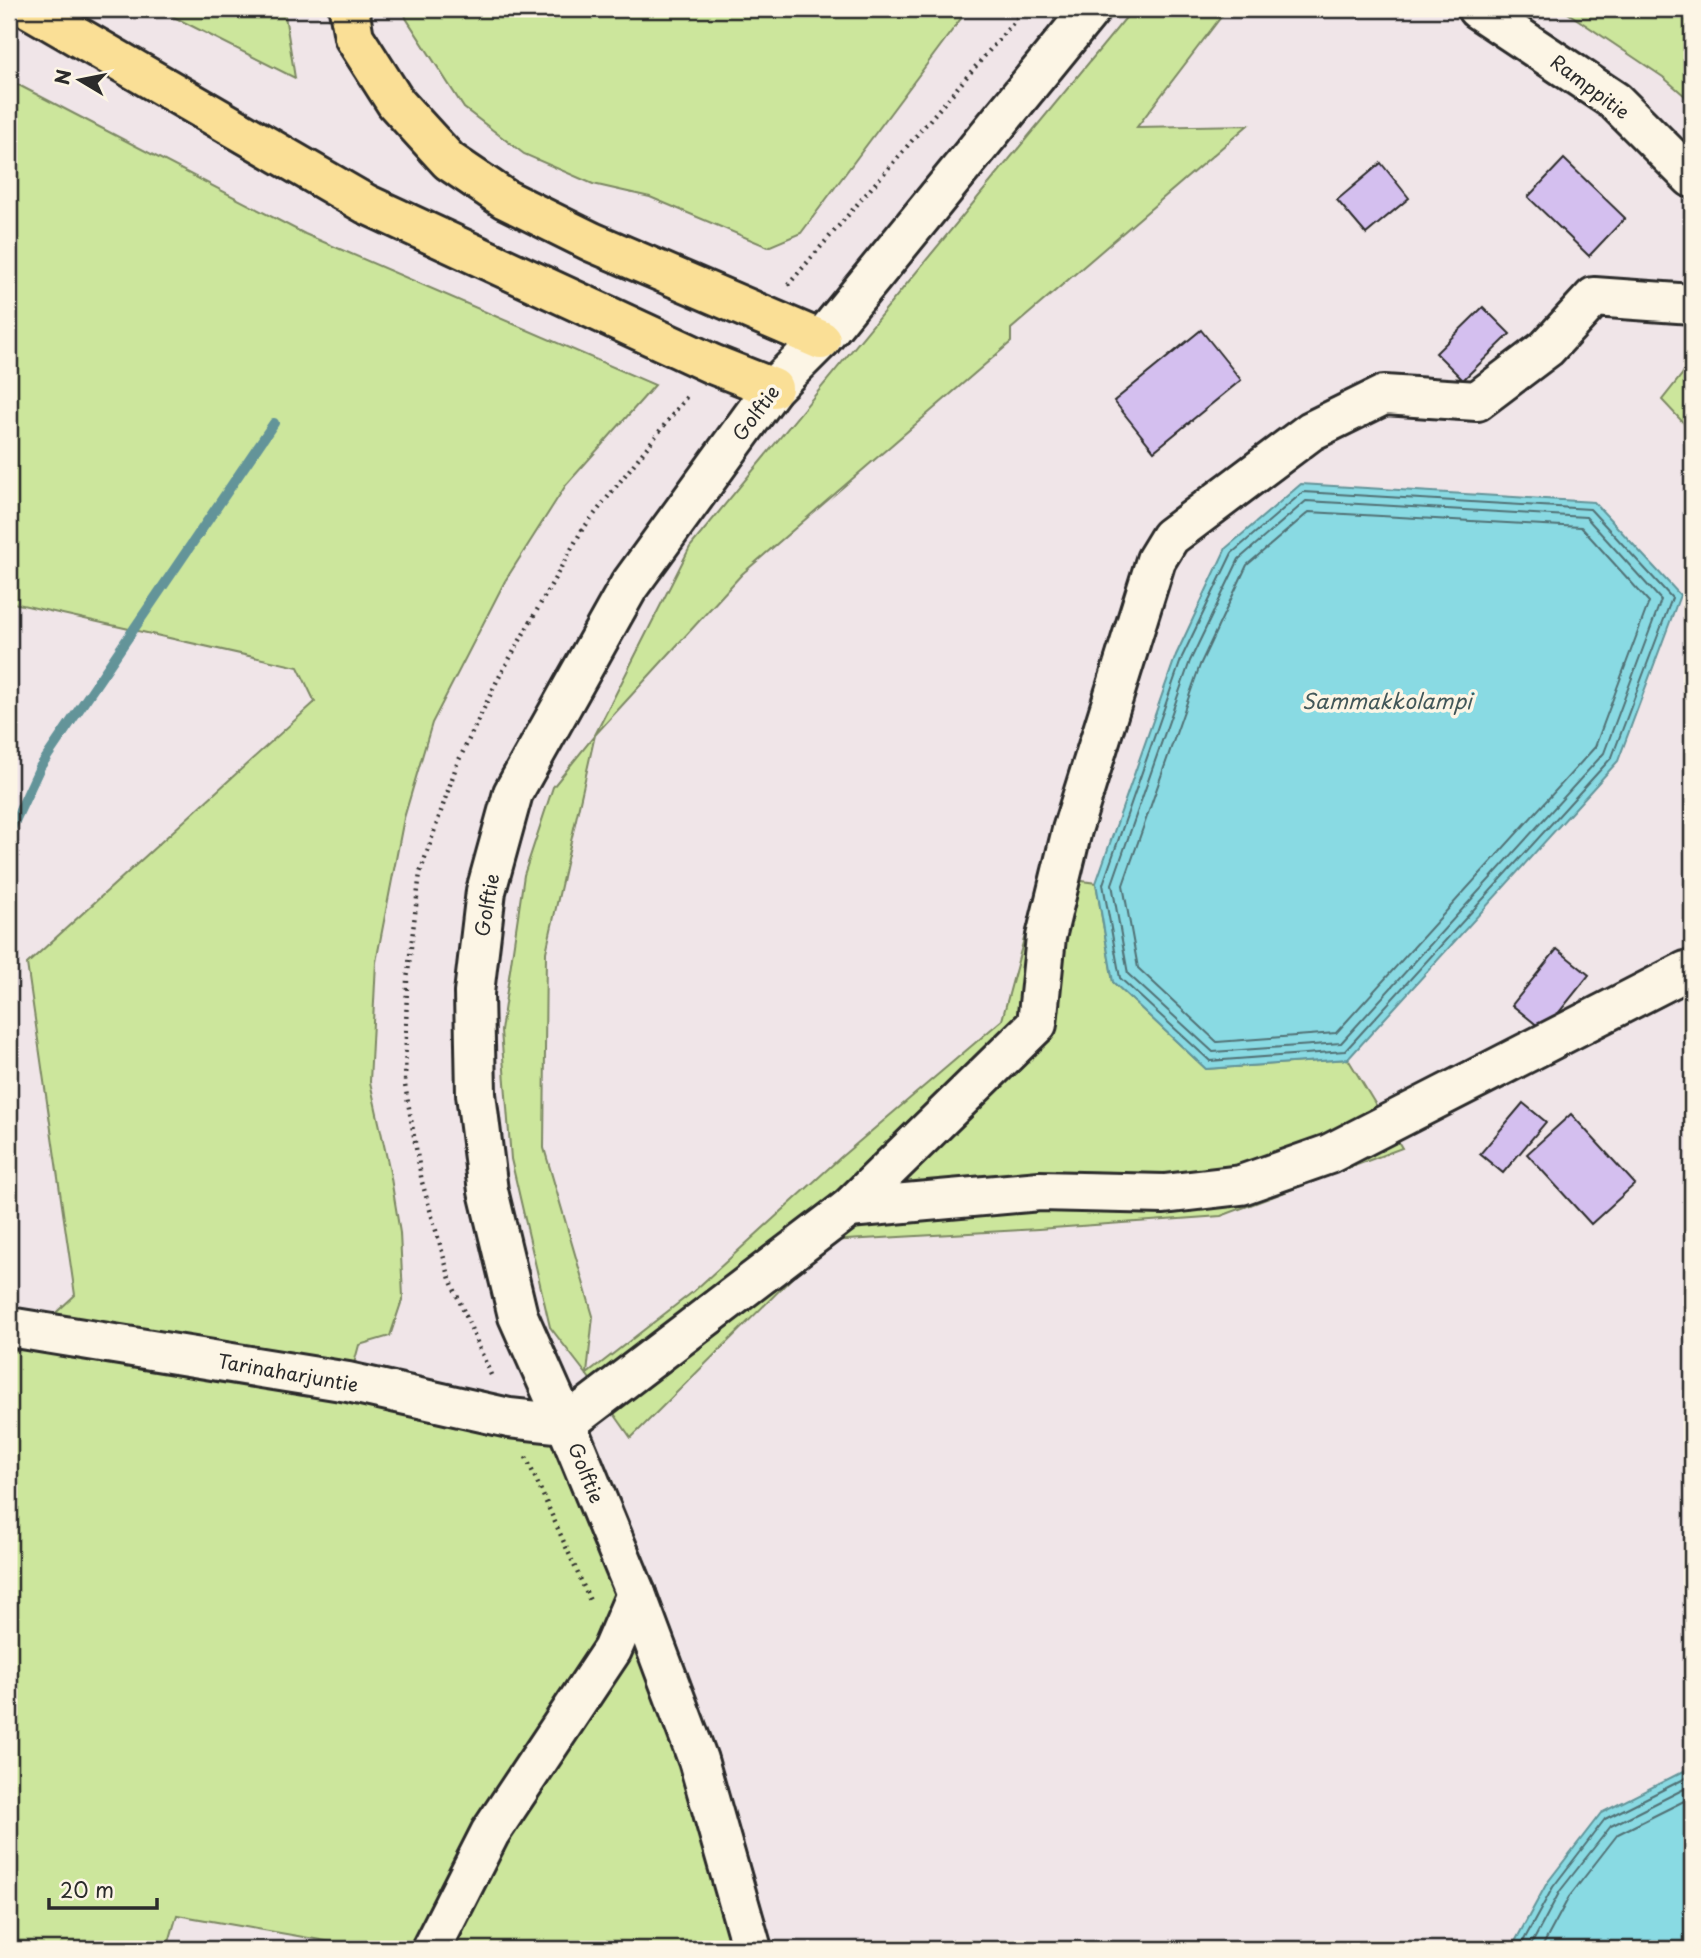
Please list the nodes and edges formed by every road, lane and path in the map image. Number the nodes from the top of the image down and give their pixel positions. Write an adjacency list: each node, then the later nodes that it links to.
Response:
1 (30, 9): 10 (highway)
2 (349, 9): 8 (highway)
3 (1025, 9): 8 (path)
4 (1091, 9): 9 (street, Golftie)
5 (1477, 9): 6 (street, Ramppitie)
6 (1692, 178)
7 (1692, 304): 13 (street)
8 (763, 315): 9 (highway)
9 (821, 340): 11 (street, Golftie)
10 (712, 364): 11 (highway); 15 (path)
11 (773, 388): 16 (street, Golftie)
12 (1686, 971): 13 (street)
13 (849, 1208): 16 (street)
14 (9, 1327): 15 (street, Tarinaharjuntie)
15 (509, 1418): 16 (street, Tarinaharjuntie); 18 (path)
16 (566, 1424): 17 (street, Golftie)
17 (636, 1594): 18 (street); 20 (street, Golftie)
18 (612, 1650): 19 (street)
19 (431, 1949)
20 (752, 1949)

